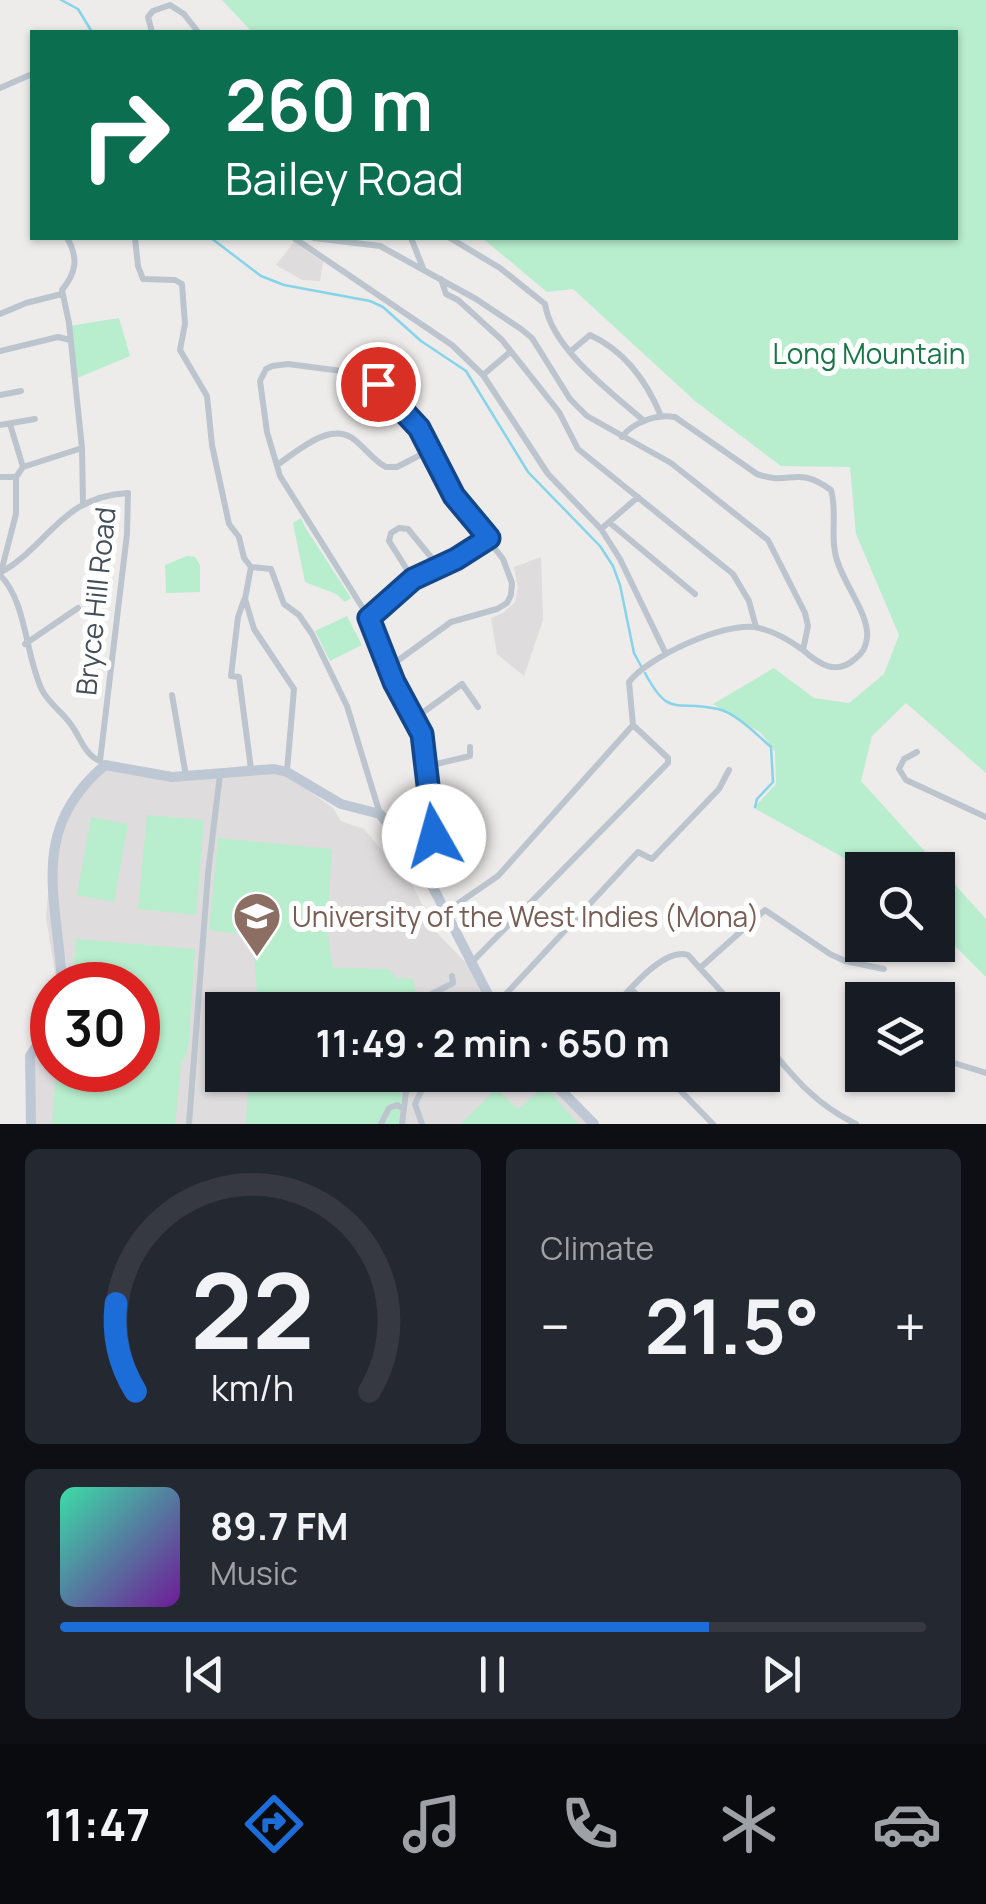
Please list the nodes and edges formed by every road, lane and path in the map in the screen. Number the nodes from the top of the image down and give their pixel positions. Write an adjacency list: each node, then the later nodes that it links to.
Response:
1 (151, 30): 2 (street)
2 (196, 30)
3 (30, 75): 4 (street)
4 (0, 88)
5 (68, 240): 13 (street)
6 (136, 240): 39 (street)
7 (297, 240): 19 (street)
8 (330, 240): 11 (street)
9 (413, 240): 11 (street)
10 (453, 240): 17 (street)
11 (424, 268): 12 (street)
12 (440, 279): 18 (street); 27 (street)
13 (62, 294): 14 (street); 15 (street)
14 (0, 314)
15 (70, 340): 16 (street); 28 (street)
16 (0, 351)
17 (571, 351): 22 (street); 24 (street)
18 (510, 352): 19 (street); 34 (street)
19 (483, 375): 37 (street)
20 (20, 391): 21 (street)
21 (0, 395)
22 (661, 416): 24 (street); 49 (street)
23 (34, 419): 25 (street)
24 (644, 422): 27 (street)
25 (10, 424): 26 (street); 31 (street)
26 (0, 425)
27 (622, 437): 49 (street)
28 (82, 448): 31 (street); 35 (street)
29 (430, 450): 30 (street); 30 (street); 38 (street)
30 (277, 464): 46 (street)
31 (23, 466): 33 (street)
32 (0, 476): 33 (street)
33 (16, 476): 41 (street)
34 (638, 497): 36 (street); 47 (street)
35 (83, 503): 41 (street); 58 (street, Bryce Hill Road)
36 (610, 523): 37 (street); 43 (street)
37 (601, 529): 50 (street)
38 (489, 538): 40 (street); 51 (street)
39 (251, 567): 44 (street); 65 (street)
40 (439, 567): 42 (street); 42 (street)
41 (0, 574): 48 (street)
42 (413, 579): 46 (street)
43 (695, 594)
44 (245, 598): 60 (street); 62 (street)
45 (78, 608): 48 (street)
46 (369, 618): 51 (street)
47 (756, 627): 49 (street); 50 (street)
48 (26, 644): 58 (street)
49 (803, 650)
50 (666, 654): 55 (street)
51 (389, 667): 54 (street)
52 (172, 694): 64 (street)
53 (478, 707): 54 (street)
54 (414, 720): 59 (street)
55 (633, 725): 68 (street); 70 (street)
56 (470, 747): 59 (street)
57 (917, 752): 66 (street)
58 (102, 763): 64 (street); 69 (street)
59 (428, 766): 67 (street)
60 (251, 769): 62 (street); 63 (street)
61 (730, 770): 77 (street)
62 (287, 772): 65 (street)
63 (220, 774): 64 (street); 92 (street)
64 (186, 777)
65 (380, 814): 67 (street)
66 (986, 817)
67 (434, 887): 68 (street)
68 (447, 910): 70 (street)
69 (59, 962)
70 (472, 962): 76 (street)
71 (700, 968): 72 (street); 74 (street); 80 (street)
72 (884, 969)
73 (452, 976): 75 (street)
74 (632, 989): 78 (street); 79 (street)
75 (434, 992)
76 (487, 992)
77 (510, 992)
78 (629, 992)
79 (635, 992)
80 (722, 992)
81 (780, 1061): 97 (street)
82 (955, 1063): 83 (street)
83 (986, 1073)
84 (31, 1092): 91 (street)
85 (406, 1092): 89 (street)
86 (421, 1092): 90 (street)
87 (563, 1092): 95 (street)
88 (682, 1092): 96 (street)
89 (403, 1109): 93 (street); 94 (street)
90 (418, 1123)
91 (31, 1124)
92 (189, 1124)
93 (381, 1124)
94 (402, 1124)
95 (594, 1124)
96 (713, 1124)
97 (856, 1124)

